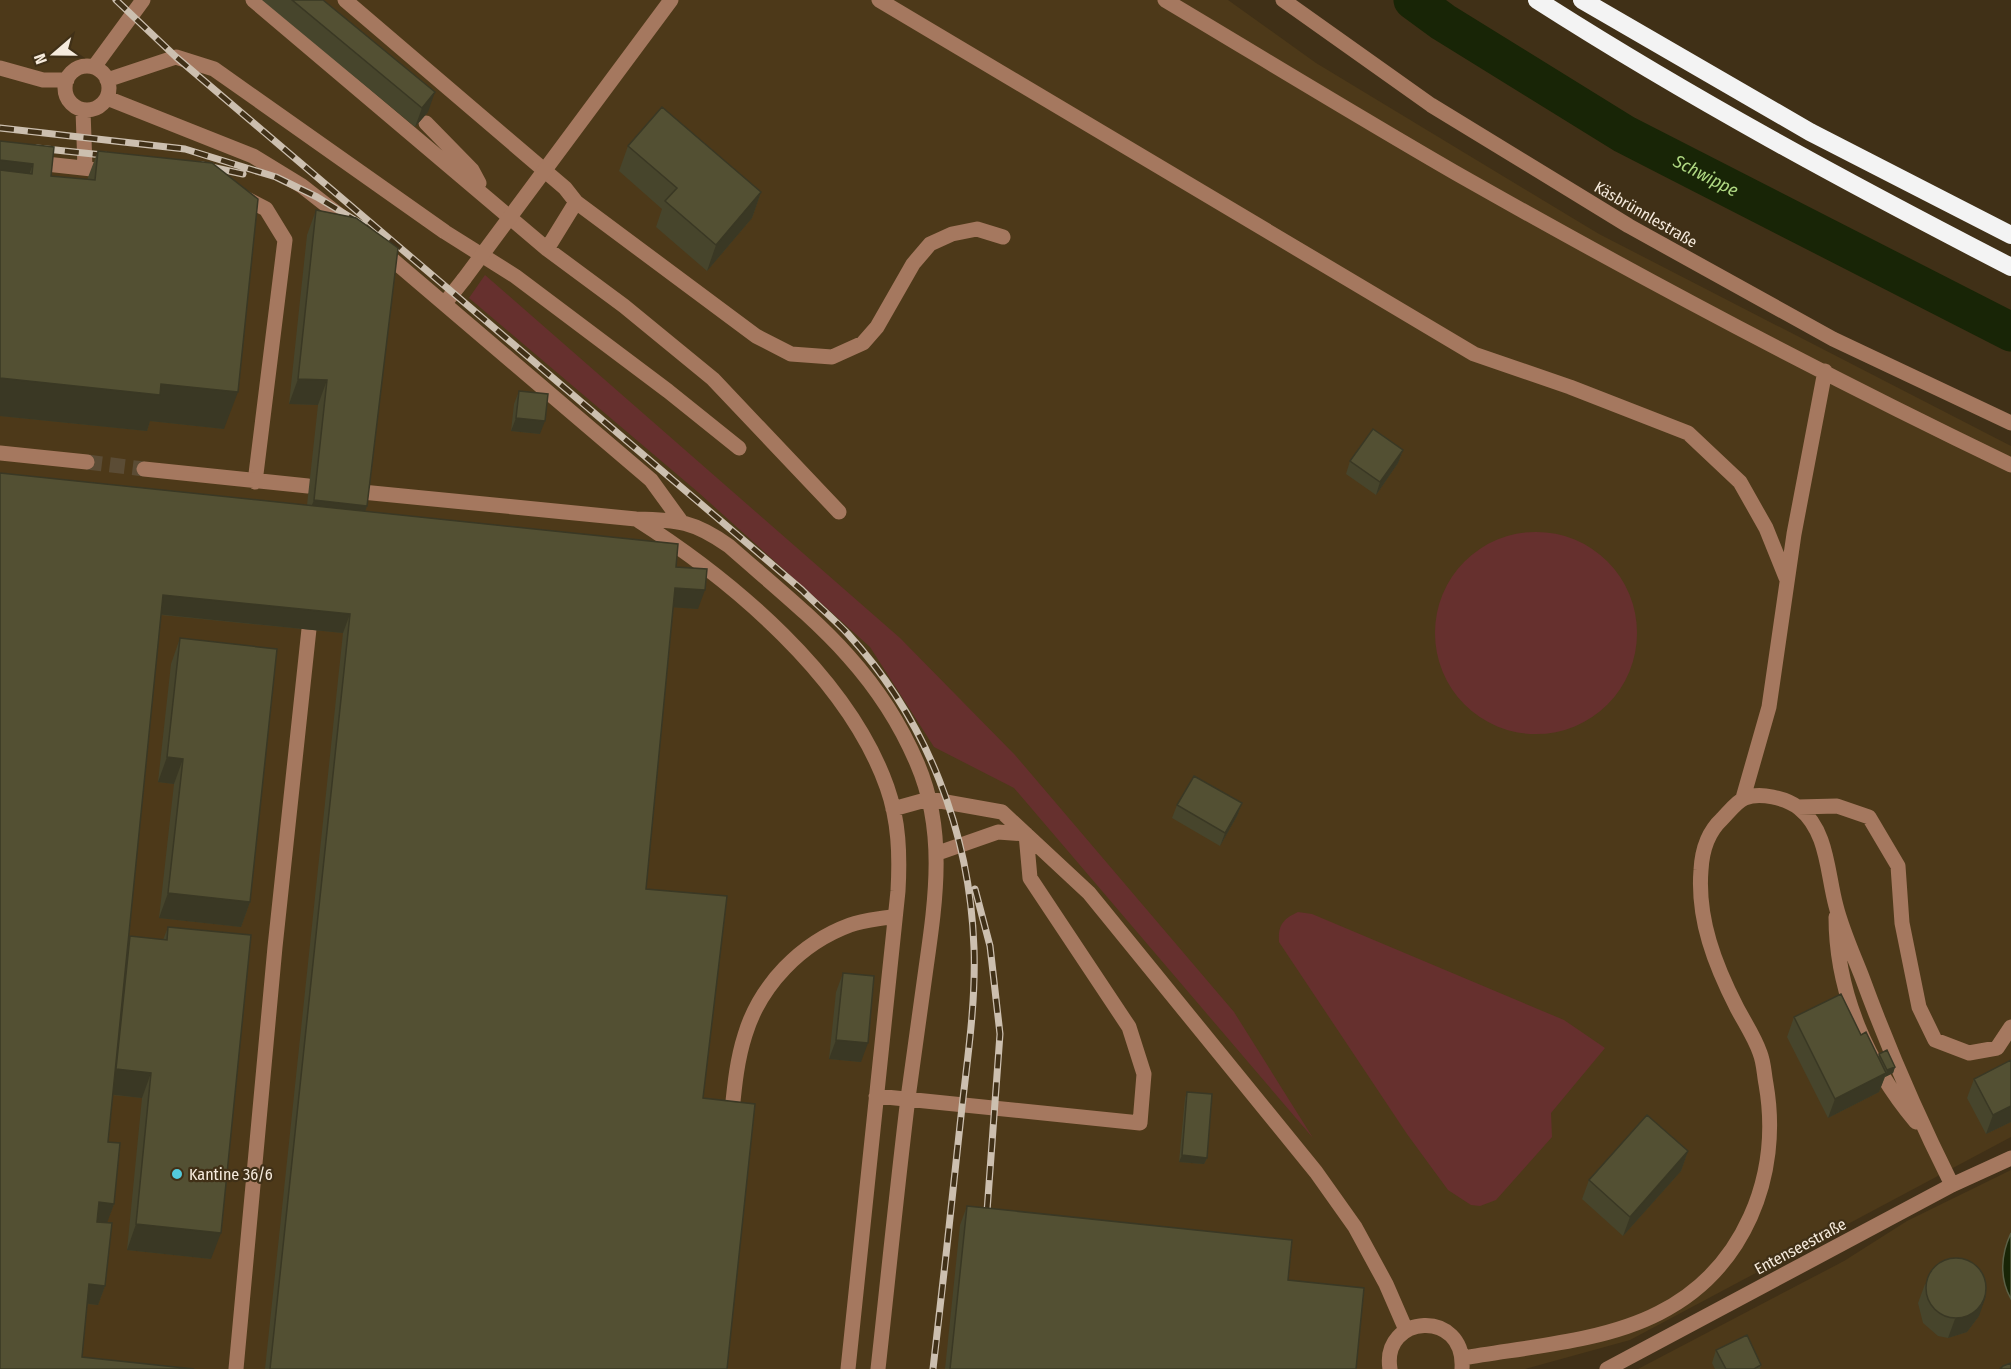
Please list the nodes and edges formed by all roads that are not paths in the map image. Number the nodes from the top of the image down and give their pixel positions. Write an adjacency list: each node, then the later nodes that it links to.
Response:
1 (143, 0): 11 (street)
2 (253, 0): 21 (street)
3 (345, 0): 22 (street)
4 (671, 0): 27 (street, bridge)
5 (879, 0): 41 (street)
6 (1166, 0): 28 (street)
7 (1283, 0): 29 (street, Käsbrünnlestraße)
8 (1537, 0): 26 (highway)
9 (1582, 0): 23 (highway)
10 (0, 68): 13 (street)
11 (94, 68): 12 (street); 13 (street)
12 (107, 80): 14 (street); 30 (street)
13 (67, 81): 15 (street)
14 (107, 98): 15 (street); 27 (street)
15 (83, 110): 18 (street)
16 (426, 123): 21 (street)
17 (0, 159): 18 (street)
18 (86, 168): 19 (street)
19 (131, 174)
20 (222, 186): 35 (street)
21 (486, 196): 25 (street)
22 (576, 202): 24 (street); 25 (street)
23 (2011, 235)
24 (1003, 237)
25 (547, 249): 38 (street)
26 (2011, 267)
27 (445, 303): 40 (street)
28 (1825, 372): 33 (street); 41 (street)
29 (2011, 423)
30 (739, 448)
31 (0, 453): 32 (street)
32 (87, 462)
33 (2011, 465)
34 (144, 469): 35 (street)
35 (255, 482): 36 (street)
36 (308, 486)
37 (362, 492): 39 (street)
38 (839, 512)
39 (636, 519): 40 (street); 46 (street)
40 (680, 520): 44 (street)
41 (1787, 580): 43 (street)
42 (309, 629): 60 (street)
43 (1743, 798): 45 (street); 59 (street)
44 (929, 799): 46 (street); 47 (street); 48 (street)
45 (1798, 807): 49 (street); 51 (street)
46 (893, 809): 50 (street)
47 (1026, 834): 48 (street); 53 (street); 58 (street)
48 (938, 853): 53 (street)
49 (1836, 908): 55 (street); 55 (street)
50 (895, 916): 52 (street); 54 (street)
51 (2011, 1027)
52 (876, 1096): 53 (street); 61 (street)
53 (908, 1100): 62 (street)
54 (730, 1122)
55 (1927, 1136): 57 (street)
56 (2011, 1158): 57 (street, Entenseestraße)
57 (1952, 1185): 64 (street, Entenseestraße)
58 (1406, 1330): 59 (street); 63 (street)
59 (1463, 1364)
60 (236, 1369)
61 (848, 1369)
62 (878, 1369)
63 (1390, 1369)
64 (1607, 1369)

